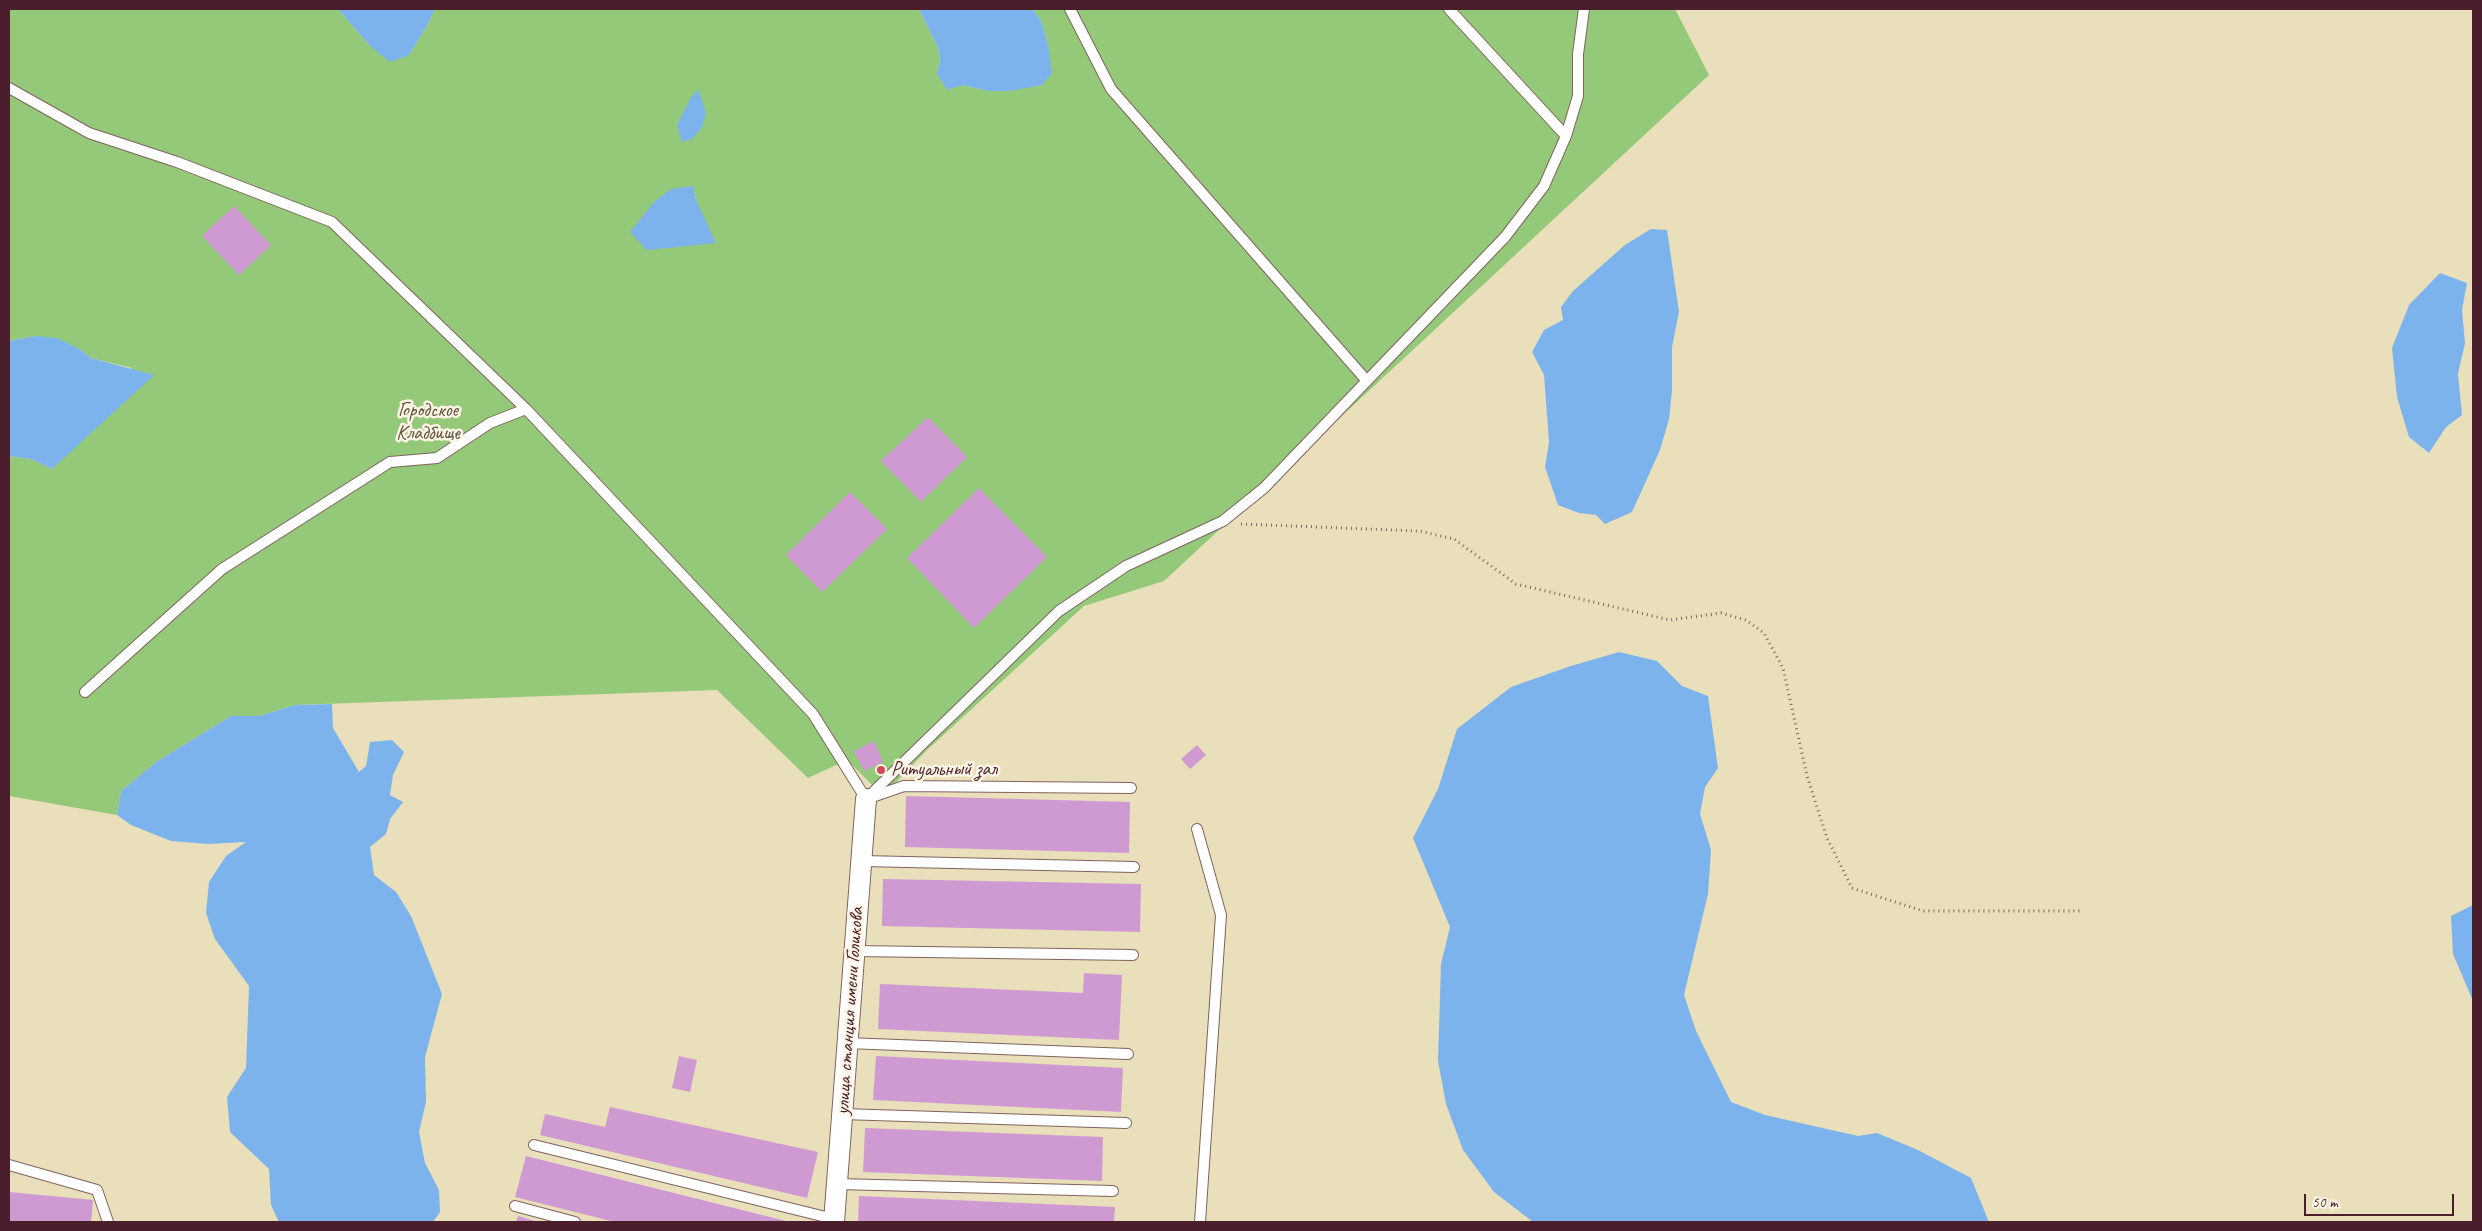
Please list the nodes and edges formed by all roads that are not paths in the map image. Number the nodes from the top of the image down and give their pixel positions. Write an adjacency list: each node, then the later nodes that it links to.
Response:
1 (1070, 9): 6 (lane)
2 (1448, 9): 5 (lane)
3 (1584, 9): 5 (lane)
4 (9, 88): 7 (lane)
5 (1566, 136): 6 (lane)
6 (1367, 381): 10 (lane)
7 (526, 409): 8 (lane); 10 (lane)
8 (85, 692)
9 (1131, 788): 10 (lane)
10 (866, 799): 12 (street, улица станция имени Голикова)
11 (1197, 829): 28 (lane)
12 (861, 861): 13 (lane); 14 (street, улица станция имени Голикова)
13 (1134, 867)
14 (854, 951): 15 (lane); 16 (street, улица станция имени Голикова)
15 (1133, 955)
16 (847, 1043): 17 (lane); 18 (street, улица станция имени Голикова)
17 (1128, 1054)
18 (842, 1114): 19 (lane); 22 (street, улица станция имени Голикова)
19 (1126, 1123)
20 (534, 1145): 25 (lane)
21 (9, 1165): 26 (lane)
22 (837, 1184): 23 (lane); 25 (street, улица станция имени Голикова)
23 (1113, 1192)
24 (515, 1206): 27 (lane)
25 (834, 1220)
26 (108, 1222)
27 (575, 1222)
28 (1200, 1222)

